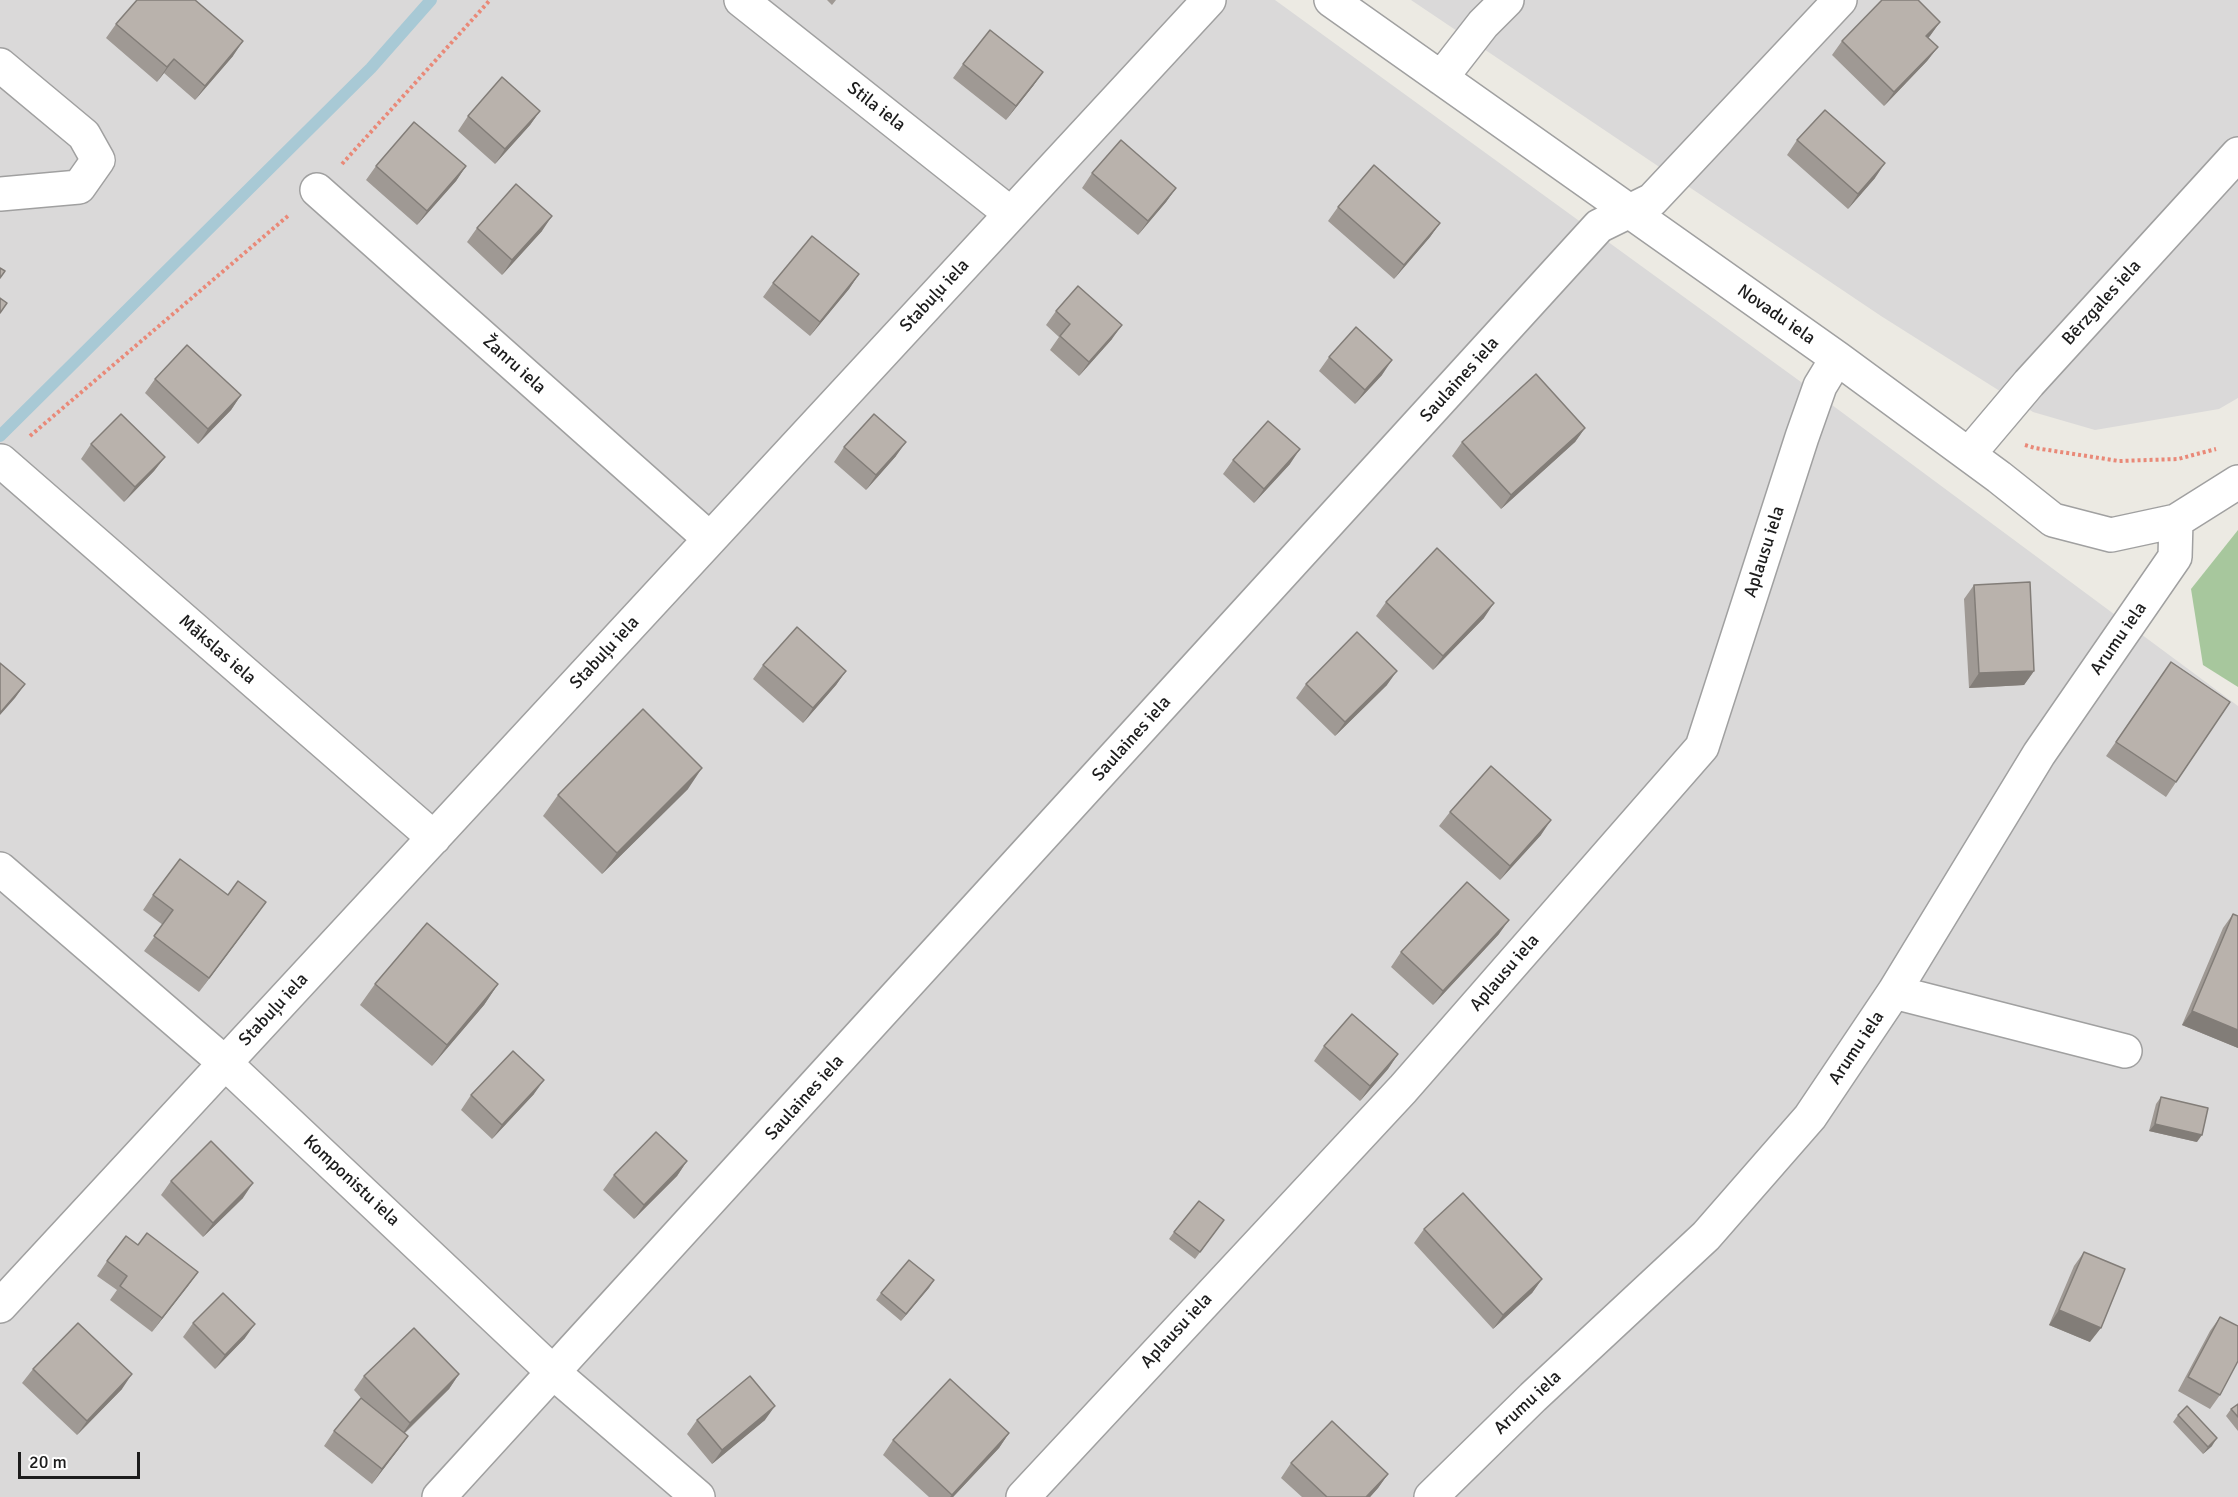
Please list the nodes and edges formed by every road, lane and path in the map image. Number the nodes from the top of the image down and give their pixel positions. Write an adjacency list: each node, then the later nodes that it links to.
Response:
1 (490, 0): 10 (path)
2 (741, 0): 13 (street, Stila iela)
3 (1209, 0): 13 (street, Stabuļu iela)
4 (1331, 0): 8 (street, Novadu iela)
5 (1508, 0): 8 (street)
6 (1840, 0): 12 (street, Saulaines iela)
7 (0, 65): 11 (street)
8 (1441, 78): 12 (street, Novadu iela)
9 (2238, 154): 15 (street, Bērzgales iela)
10 (317, 190): 16 (path); 19 (street, Žanru iela)
11 (0, 194)
12 (1630, 211): 14 (street, Novadu iela); 26 (street, Saulaines iela)
13 (1011, 214): 19 (street, Stabuļu iela)
14 (1837, 358): 15 (street, Novadu iela); 29 (street, Aplausu iela)
15 (1969, 454): 18 (street, Novadu iela)
16 (1, 461): 20 (street, Mākslas iela)
17 (2238, 482): 18 (street, Novadu iela)
18 (2176, 521): 22 (street, Arumu iela)
19 (710, 539): 20 (street, Stabuļu iela)
20 (434, 838): 24 (street, Stabuļu iela)
21 (0, 869): 24 (street, Komponistu iela)
22 (1894, 992): 23 (street); 30 (street, Arumu iela)
23 (2125, 1051)
24 (225, 1063): 25 (street, Stabuļu iela); 26 (street, Komponistu iela)
25 (0, 1306)
26 (554, 1372): 27 (street, Saulaines iela); 28 (street, Komponistu iela)
27 (439, 1497)
28 (698, 1497)
29 (1023, 1497)
30 (1431, 1497)

